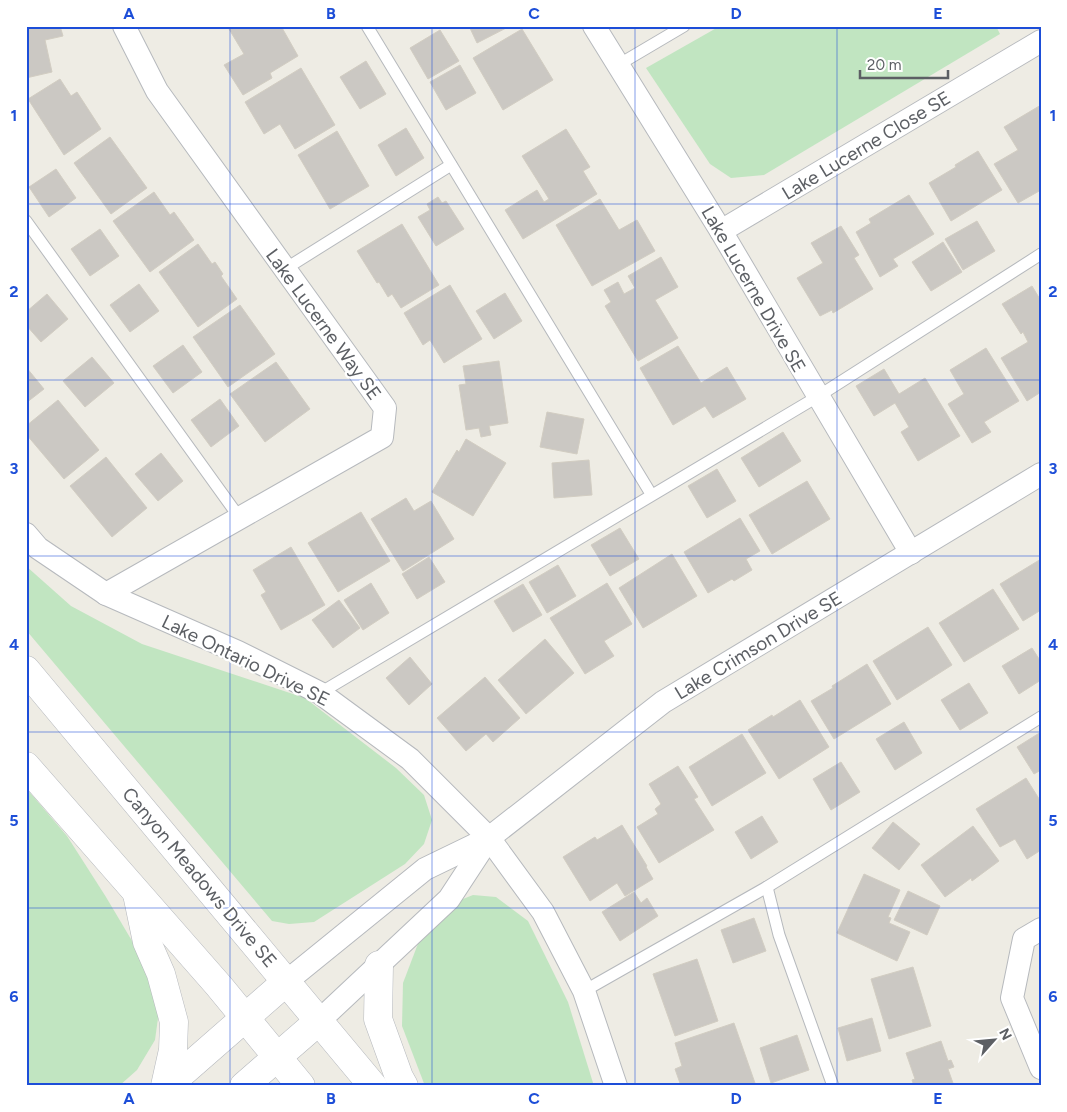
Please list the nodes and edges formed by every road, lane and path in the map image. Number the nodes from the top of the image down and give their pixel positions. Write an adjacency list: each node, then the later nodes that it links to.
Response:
1 (124, 26): 11 (street, Lake Lucerne Way SE)
2 (367, 26): 7 (lane)
3 (594, 26): 6 (street, Lake Lucerne Drive SE)
4 (684, 26): 6 (lane)
5 (1035, 37): 9 (street, Lake Lucerne Close SE)
6 (618, 65): 9 (street, Lake Lucerne Drive SE)
7 (451, 165): 11 (lane); 14 (lane)
8 (26, 221): 15 (lane)
9 (721, 231): 12 (street, Lake Lucerne Drive SE)
10 (1041, 254): 12 (lane)
11 (285, 269): 15 (street, Lake Lucerne Way SE)
12 (817, 396): 14 (lane); 17 (street, Lake Lucerne Drive SE)
13 (1041, 474): 17 (street, Lake Crimson Drive SE)
14 (651, 494): 20 (lane)
15 (239, 517): 18 (street, Lake Lucerne Way SE)
16 (26, 534): 18 (street, Lake Ontario Drive SE)
17 (911, 553): 23 (street, Lake Crimson Drive SE)
18 (106, 594): 20 (street, Lake Ontario Drive SE)
19 (26, 670): 28 (main road, Canyon Meadows Drive SE)
20 (320, 693): 23 (street, Lake Ontario Drive SE)
21 (1041, 717): 24 (lane)
22 (26, 766): 25 (main road)
23 (489, 838): 27 (street, Lake Crimson Drive SE); 28 (street, Lake Crimson Drive SE); 29 (street, Lake Ontario Drive SE)
24 (767, 888): 29 (lane); 40 (lane)
25 (136, 890): 30 (main road); 34 (main road)
26 (1041, 929): 33 (street)
27 (379, 965): 31 (street, Lake Crimson Drive SE); 38 (main road)
28 (287, 981): 30 (main road); 31 (main road, Canyon Meadows Drive SE)
29 (584, 991): 39 (street, Lake Ontario Drive SE)
30 (245, 1016): 32 (main road); 34 (main road)
31 (320, 1020): 32 (main road); 37 (main road, Canyon Meadows Drive SE)
32 (278, 1057): 35 (main road); 36 (main road)
33 (1041, 1068)
34 (166, 1086)
35 (244, 1086)
36 (301, 1086)
37 (373, 1086)
38 (404, 1086)
39 (616, 1086)
40 (833, 1086)

